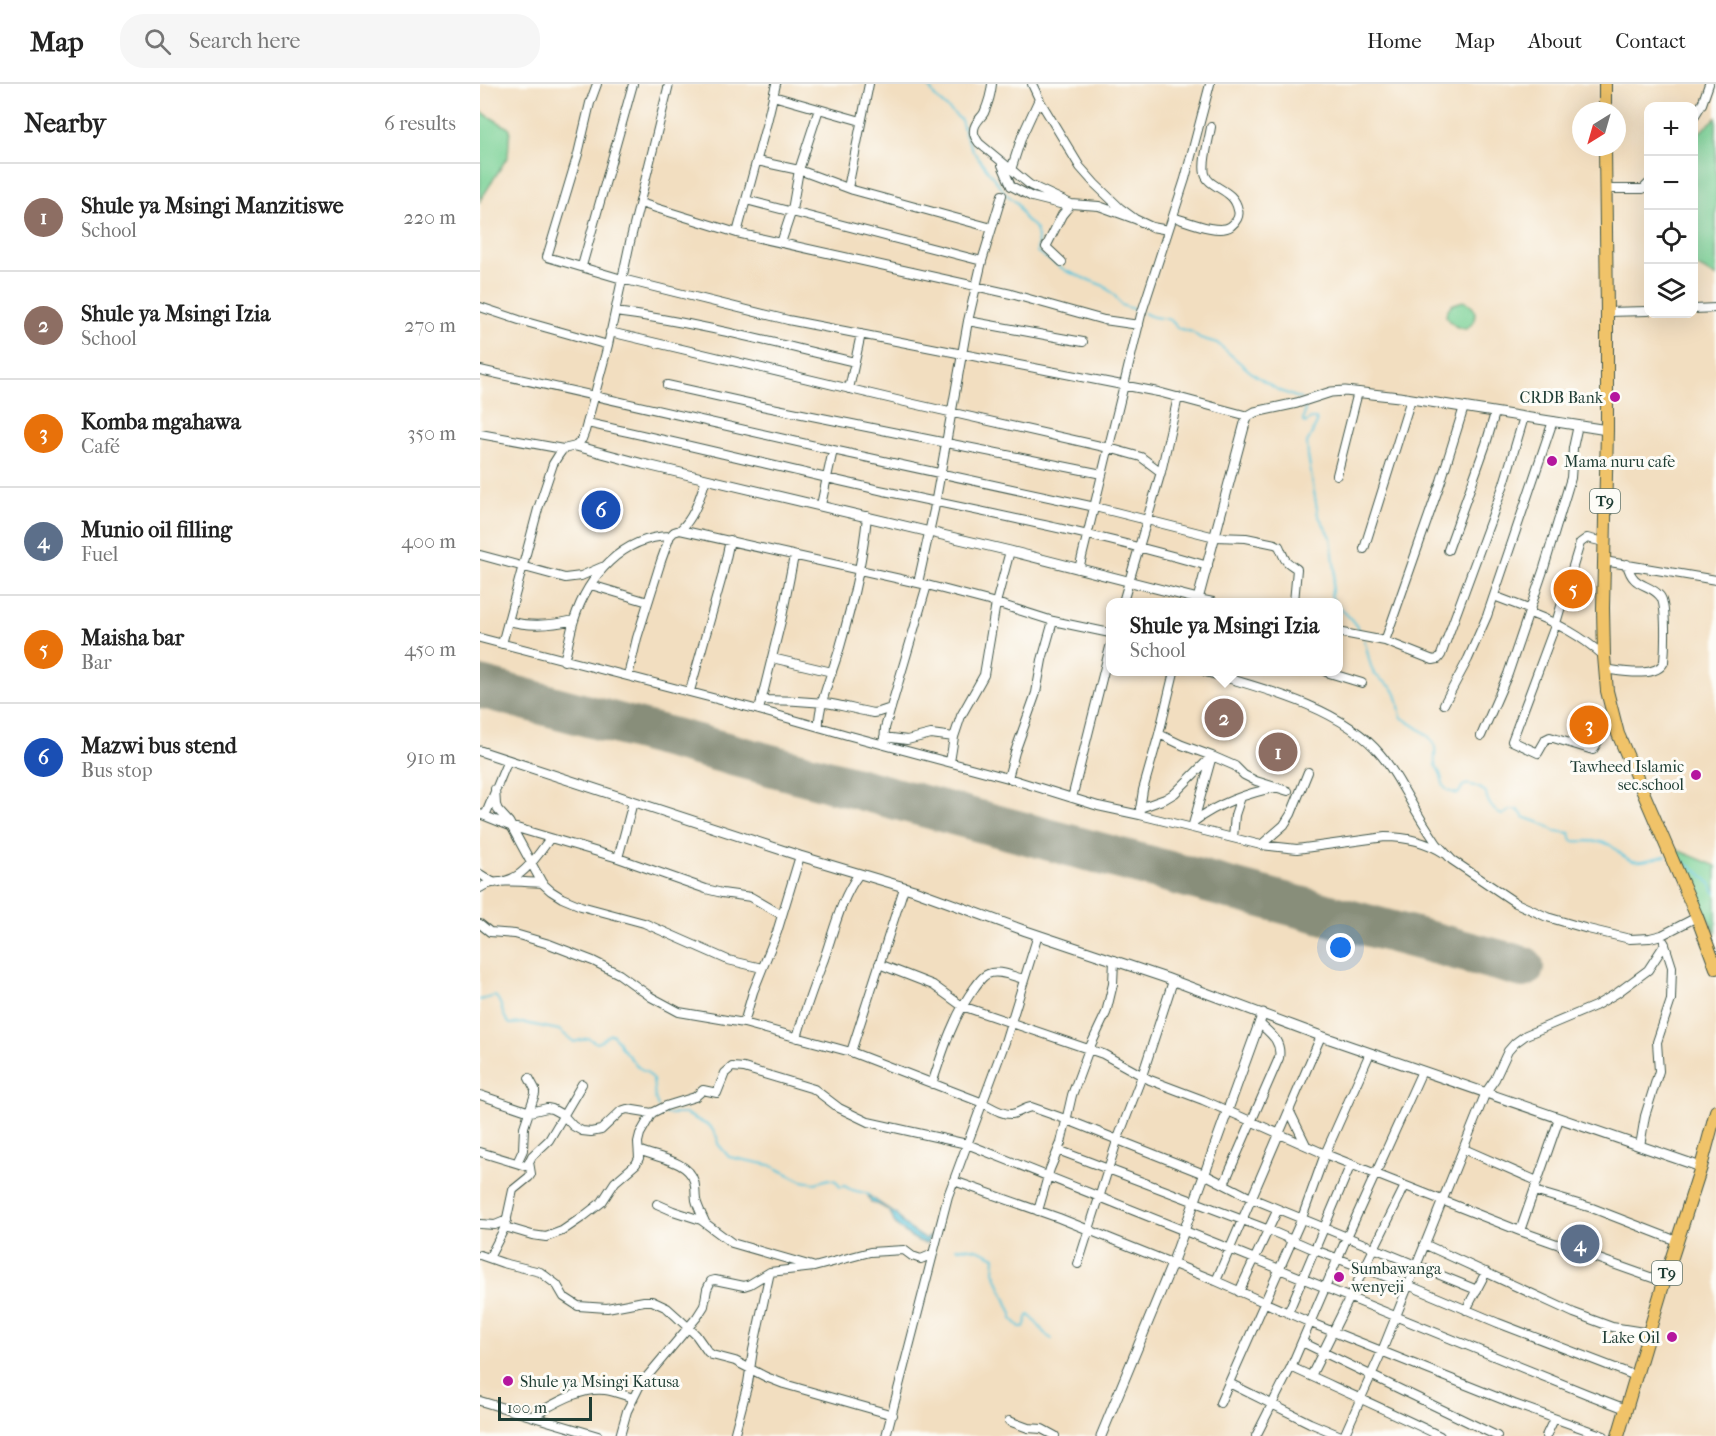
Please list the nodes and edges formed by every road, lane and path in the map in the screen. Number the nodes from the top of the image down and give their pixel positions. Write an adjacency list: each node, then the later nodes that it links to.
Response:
1 (597, 84): 39 (street)
2 (633, 84): 39 (street)
3 (776, 84): 11 (street)
4 (869, 84): 16 (street)
5 (992, 84): 20 (street)
6 (1032, 84): 12 (street)
7 (1210, 84): 31 (street)
8 (1605, 84): 13 (highway)
9 (1709, 84): 15 (street)
10 (666, 85): 28 (street)
11 (773, 96): 14 (street); 19 (street)
12 (1039, 99): 22 (street); 32 (street)
13 (1605, 102)
14 (819, 109): 16 (street); 21 (street)
15 (1698, 110)
16 (861, 122): 23 (street)
17 (1211, 128): 31 (street)
18 (1605, 156): 25 (highway, T9)
19 (757, 161): 21 (street); 27 (street)
20 (1001, 161): 22 (street); 29 (street)
21 (800, 170): 23 (street); 30 (street)
22 (1011, 170): 29 (street)
23 (849, 188): 33 (street)
24 (1644, 188): 25 (street)
25 (1606, 189): 47 (highway, T9)
26 (1002, 195): 33 (street)
27 (746, 200): 30 (street); 35 (street)
28 (640, 204): 35 (street); 40 (street)
29 (1070, 205): 32 (street); 38 (street)
30 (792, 210): 36 (street); 37 (street)
31 (1173, 216): 34 (street)
32 (1135, 219): 34 (street)
33 (992, 228): 37 (street)
34 (1168, 230): 49 (street)
35 (737, 233): 36 (street)
36 (781, 243): 41 (street)
37 (982, 261): 41 (street)
38 (1062, 262)
39 (582, 266): 40 (street)
40 (622, 279): 46 (street); 51 (street)
41 (977, 287): 48 (street); 49 (street)
42 (480, 307): 53 (street)
43 (1716, 308): 44 (street)
44 (1698, 309)
45 (1644, 311): 47 (street)
46 (615, 312): 50 (street); 55 (street)
47 (1607, 312): 72 (highway, T9)
48 (969, 321): 52 (street); 54 (street)
49 (1139, 325): 58 (street)
50 (610, 332): 53 (street); 59 (street)
51 (861, 334): 54 (street); 55 (street)
52 (1083, 342)
53 (608, 345): 61 (street)
54 (963, 355): 58 (street); 65 (street)
55 (855, 362): 59 (street)
56 (480, 370): 61 (street)
57 (667, 385): 74 (street)
58 (1124, 386): 62 (street); 76 (street)
59 (849, 389): 65 (street)
60 (1358, 392): 63 (street); 67 (street); 82 (street)
61 (595, 396): 70 (street); 78 (street)
62 (1178, 397): 67 (street); 79 (street)
63 (1411, 399): 64 (street); 98 (street)
64 (1464, 407): 66 (street); 129 (street)
65 (953, 412): 74 (street); 76 (street)
66 (1495, 412): 68 (street); 100 (street)
67 (1248, 416): 94 (street)
68 (1524, 417): 69 (street); 129 (street)
69 (1552, 421): 71 (street); 114 (street)
70 (587, 423): 75 (street); 83 (street)
71 (1578, 425): 72 (street); 121 (street)
72 (1607, 430): 96 (highway, T9)
73 (480, 434): 77 (street)
74 (946, 442): 80 (street); 81 (street)
75 (576, 446): 77 (street); 84 (street)
76 (1109, 448): 79 (street); 81 (street)
77 (563, 449): 105 (street)
78 (833, 450): 80 (street); 83 (street)
79 (1161, 472): 89 (street)
80 (940, 474): 85 (street); 87 (street)
81 (1102, 474): 87 (street)
82 (1337, 475)
83 (827, 478): 85 (street); 86 (street)
84 (706, 479): 86 (street); 90 (street)
85 (935, 500): 91 (street); 93 (street)
86 (821, 505): 88 (street)
87 (1095, 507): 89 (street); 93 (street)
88 (867, 516): 91 (street); 109 (street)
89 (1148, 520): 94 (street); 97 (street)
90 (680, 530): 92 (street); 95 (street)
91 (929, 531): 99 (street); 112 (street)
92 (670, 536): 106 (street); 119 (street)
93 (1088, 536): 97 (street); 108 (street)
94 (1215, 537): 107 (street); 118 (street)
95 (730, 540): 102 (street); 141 (street)
96 (1604, 542): 103 (highway, T9); 125 (street)
97 (1139, 548): 107 (street); 111 (street)
98 (1364, 549)
99 (1010, 550): 108 (street); 120 (street)
100 (1448, 550)
101 (480, 555): 105 (street)
102 (794, 556): 109 (street); 131 (street)
103 (1604, 561): 104 (street); 134 (highway, T9)
104 (1628, 564): 110 (street); 134 (street)
105 (523, 566): 106 (street); 123 (street)
106 (603, 566): 113 (street)
107 (1208, 566): 117 (street)
108 (1079, 569): 111 (street)
109 (859, 571): 112 (street); 135 (street)
110 (1716, 580)
111 (1129, 582): 115 (street); 116 (street)
112 (922, 584): 120 (street); 145 (street)
113 (591, 585): 119 (street); 122 (street)
114 (1494, 596): 121 (street); 144 (street)
115 (1124, 598)
116 (1187, 598)
117 (1199, 598)
118 (1294, 598)
119 (648, 602): 136 (street)
120 (996, 603): 124 (street); 151 (street)
121 (1530, 612): 125 (street); 150 (street)
122 (574, 620): 123 (street); 132 (street)
123 (509, 621): 130 (street)
124 (1053, 621): 126 (street); 158 (street)
125 (1556, 623): 134 (street); 147 (street)
126 (1106, 632)
127 (1343, 633): 129 (street)
128 (480, 638): 130 (street)
129 (1385, 641)
130 (502, 644): 132 (street)
131 (772, 658): 135 (street); 142 (street)
132 (564, 661): 136 (street)
133 (1106, 663): 163 (street)
134 (1604, 663): 147 (highway, T9)
135 (832, 672): 143 (street)
136 (628, 676): 141 (street)
137 (1173, 676): 149 (street)
138 (1220, 676): 172 (street)
139 (1339, 676): 140 (street)
140 (1362, 683)
141 (690, 691): 146 (street)
142 (761, 700): 143 (street); 146 (street)
143 (823, 703): 145 (street); 148 (street)
144 (1444, 704)
145 (891, 708): 152 (street)
146 (759, 710): 148 (street)
147 (1613, 717): 185 (highway, T9)
148 (819, 727): 152 (street)
149 (1159, 734): 154 (street); 165 (street)
150 (1481, 736)
151 (954, 737): 152 (street); 156 (street)
152 (884, 741): 156 (street)
153 (480, 751): 155 (street)
154 (1212, 756): 159 (street); 165 (street); 167 (street)
155 (508, 760): 160 (street); 164 (street)
156 (950, 762): 158 (street)
157 (1308, 772): 171 (street)
158 (1008, 778): 163 (street)
159 (1276, 788): 161 (street); 162 (street)
160 (495, 789): 166 (street); 168 (street)
161 (1288, 792)
162 (1241, 797): 167 (street); 170 (street)
163 (1072, 798): 165 (street)
164 (633, 802): 173 (street); 174 (street)
165 (1140, 811): 167 (street)
166 (482, 815): 168 (street)
167 (1193, 825): 170 (street)
168 (510, 826): 169 (street); 175 (street)
169 (550, 838): 174 (street); 175 (street)
170 (1233, 838): 171 (street)
171 (1261, 845): 172 (street)
172 (1444, 853): 188 (street)
173 (800, 856): 177 (street); 184 (street)
174 (618, 858): 184 (street)
175 (531, 861): 176 (street); 179 (street)
176 (536, 871): 179 (street); 181 (street)
177 (859, 873): 183 (street); 202 (street)
178 (480, 874): 180 (street)
179 (516, 877): 180 (street)
180 (497, 883): 181 (street); 182 (street)
181 (542, 883): 192 (street)
182 (480, 888)
183 (904, 888): 187 (street); 191 (street)
184 (782, 915): 192 (street)
185 (1697, 917): 188 (street); 193 (highway, T9)
186 (480, 924): 198 (street)
187 (1038, 935): 190 (street); 194 (street)
188 (1662, 935): 189 (street)
189 (1665, 944): 211 (street); 227 (street)
190 (1114, 960): 195 (street); 203 (street)
191 (879, 964): 196 (street); 204 (street)
192 (762, 968): 198 (street)
193 (1716, 968)
194 (1024, 980): 196 (street); 199 (street)
195 (1173, 981): 197 (street); 207 (street)
196 (962, 1006): 199 (street); 210 (street)
197 (1263, 1014): 200 (street); 201 (street)
198 (744, 1023): 202 (street)
199 (1010, 1023): 203 (street); 213 (street)
200 (1259, 1023): 214 (street); 222 (street)
201 (1321, 1036): 205 (street); 215 (street)
202 (797, 1038): 204 (street)
203 (1089, 1049): 207 (street); 220 (street)
204 (850, 1052): 210 (street)
205 (1370, 1053): 206 (street); 232 (street)
206 (1422, 1071): 211 (street); 239 (street)
207 (1142, 1076): 214 (street); 224 (street)
208 (529, 1078): 217 (street)
209 (582, 1084): 219 (street)
210 (932, 1084): 213 (street)
211 (1486, 1092): 221 (street); 228 (street)
212 (480, 1095): 217 (street)
213 (983, 1103): 220 (street); 225 (street)
214 (1227, 1110): 222 (street); 238 (street)
215 (1289, 1110): 223 (street); 226 (street)
216 (1716, 1111): 236 (highway, T9)
217 (530, 1112): 219 (street); 233 (street)
218 (652, 1113): 219 (street); 225 (street); 229 (street)
219 (563, 1115): 235 (street)
220 (1065, 1119): 224 (street); 230 (street)
221 (1559, 1119): 227 (street); 241 (street)
222 (1252, 1122): 223 (street); 243 (street)
223 (1280, 1134): 226 (street); 247 (street)
224 (1117, 1140): 237 (street); 238 (street)
225 (967, 1144): 240 (street); 242 (street)
226 (1306, 1145): 232 (street)
227 (1640, 1146): 236 (street)
228 (1464, 1149): 241 (street); 248 (street)
229 (639, 1150): 255 (street); 256 (street)
230 (1059, 1150): 237 (street); 240 (street)
231 (480, 1152): 233 (street)
232 (1325, 1154): 234 (street); 253 (street)
233 (517, 1163): 235 (street)
234 (1351, 1164): 239 (street); 258 (street)
235 (529, 1167): 255 (street)
236 (1701, 1167): 265 (highway, T9)
237 (1107, 1169): 246 (street); 249 (street)
238 (1204, 1174): 243 (street); 249 (street)
239 (1375, 1174): 244 (street); 263 (street)
240 (1048, 1176): 246 (street); 252 (street)
241 (1537, 1180): 245 (street)
242 (954, 1181): 252 (street); 270 (street)
243 (1224, 1184): 247 (street)
244 (1405, 1186): 248 (street); 267 (street)
245 (1534, 1191): 262 (street); 265 (street)
246 (1099, 1196): 259 (street); 261 (street)
247 (1251, 1198): 251 (street); 254 (street)
248 (1443, 1201): 262 (street); 266 (street)
249 (1195, 1202): 254 (street); 261 (street)
250 (657, 1204): 256 (street)
251 (1278, 1209): 253 (street); 260 (street)
252 (1038, 1211): 259 (street)
253 (1302, 1218): 258 (street); 264 (street)
254 (1242, 1220): 260 (street); 268 (street)
255 (506, 1223): 257 (street); 272 (street)
256 (706, 1223): 278 (street)
257 (480, 1224)
258 (1325, 1228): 263 (street); 269 (street)
259 (1088, 1230): 275 (street); 276 (street)
260 (1269, 1230): 264 (street); 274 (street)
261 (1184, 1231): 268 (street); 276 (street)
262 (1520, 1231): 285 (street)
263 (1347, 1237): 267 (street); 273 (street)
264 (1293, 1240): 269 (street); 280 (street)
265 (1677, 1241): 285 (highway, T9)
266 (1424, 1244): 277 (street); 282 (street)
267 (1374, 1248): 277 (street); 279 (street)
268 (1230, 1249): 274 (street); 284 (street)
269 (1316, 1250): 273 (street); 283 (street)
270 (933, 1254): 278 (street); 314 (street)
271 (480, 1255): 272 (street)
272 (489, 1258): 296 (street)
273 (1338, 1258): 279 (street); 287 (street)
274 (1255, 1259): 280 (street); 289 (street)
275 (1078, 1264)
276 (1172, 1264): 284 (street); 324 (street)
277 (1415, 1266): 286 (street); 288 (street)
278 (814, 1267): 281 (street)
279 (1365, 1268): 286 (street); 290 (street)
280 (1279, 1269): 283 (street); 291 (street)
281 (770, 1272): 296 (street); 303 (street)
282 (1486, 1272): 288 (street); 298 (street)
283 (1303, 1280): 287 (street); 293 (street)
284 (1216, 1281): 289 (street)
285 (1664, 1282): 298 (highway, T9)
286 (1408, 1285): 292 (street); 294 (street)
287 (1326, 1288): 290 (street); 295 (street)
288 (1476, 1290): 292 (street)
289 (1239, 1292): 291 (street)
290 (1349, 1298): 294 (street); 297 (street)
291 (1265, 1303): 293 (street); 307 (street)
292 (1466, 1310): 306 (street)
293 (1288, 1313): 295 (street)
294 (1395, 1316): 300 (street); 313 (street)
295 (1311, 1323): 297 (street); 299 (street)
296 (689, 1328): 303 (street); 308 (street)
297 (1333, 1331): 300 (street); 301 (street)
298 (1650, 1333): 306 (highway, T9)
299 (1302, 1342): 301 (street); 302 (street)
300 (1382, 1351): 304 (street); 316 (street)
301 (1324, 1352): 304 (street); 305 (street)
302 (1292, 1367): 305 (street); 312 (street)
303 (750, 1370): 314 (street); 321 (street)
304 (1371, 1374): 309 (street); 318 (street)
305 (1311, 1376): 309 (street)
306 (1636, 1376): 313 (highway, T9)
307 (1229, 1383): 311 (street); 312 (street)
308 (633, 1398): 315 (street); 320 (street)
309 (1361, 1398): 326 (street); 327 (street)
310 (480, 1401): 315 (street)
311 (1220, 1403)
312 (1273, 1404): 325 (street); 326 (street)
313 (1626, 1409): 332 (highway, T9)
314 (893, 1415): 322 (street)
315 (532, 1416): 319 (street)
316 (1554, 1419): 330 (street); 331 (street)
317 (1009, 1421): 323 (street)
318 (1474, 1424): 328 (street); 329 (street)
319 (598, 1436)
320 (620, 1436)
321 (734, 1436)
322 (886, 1436)
323 (1055, 1436)
324 (1101, 1436)
325 (1256, 1436)
326 (1342, 1436)
327 (1440, 1436)
328 (1476, 1436)
329 (1497, 1436)
330 (1546, 1436)
331 (1604, 1436)
332 (1618, 1436)

